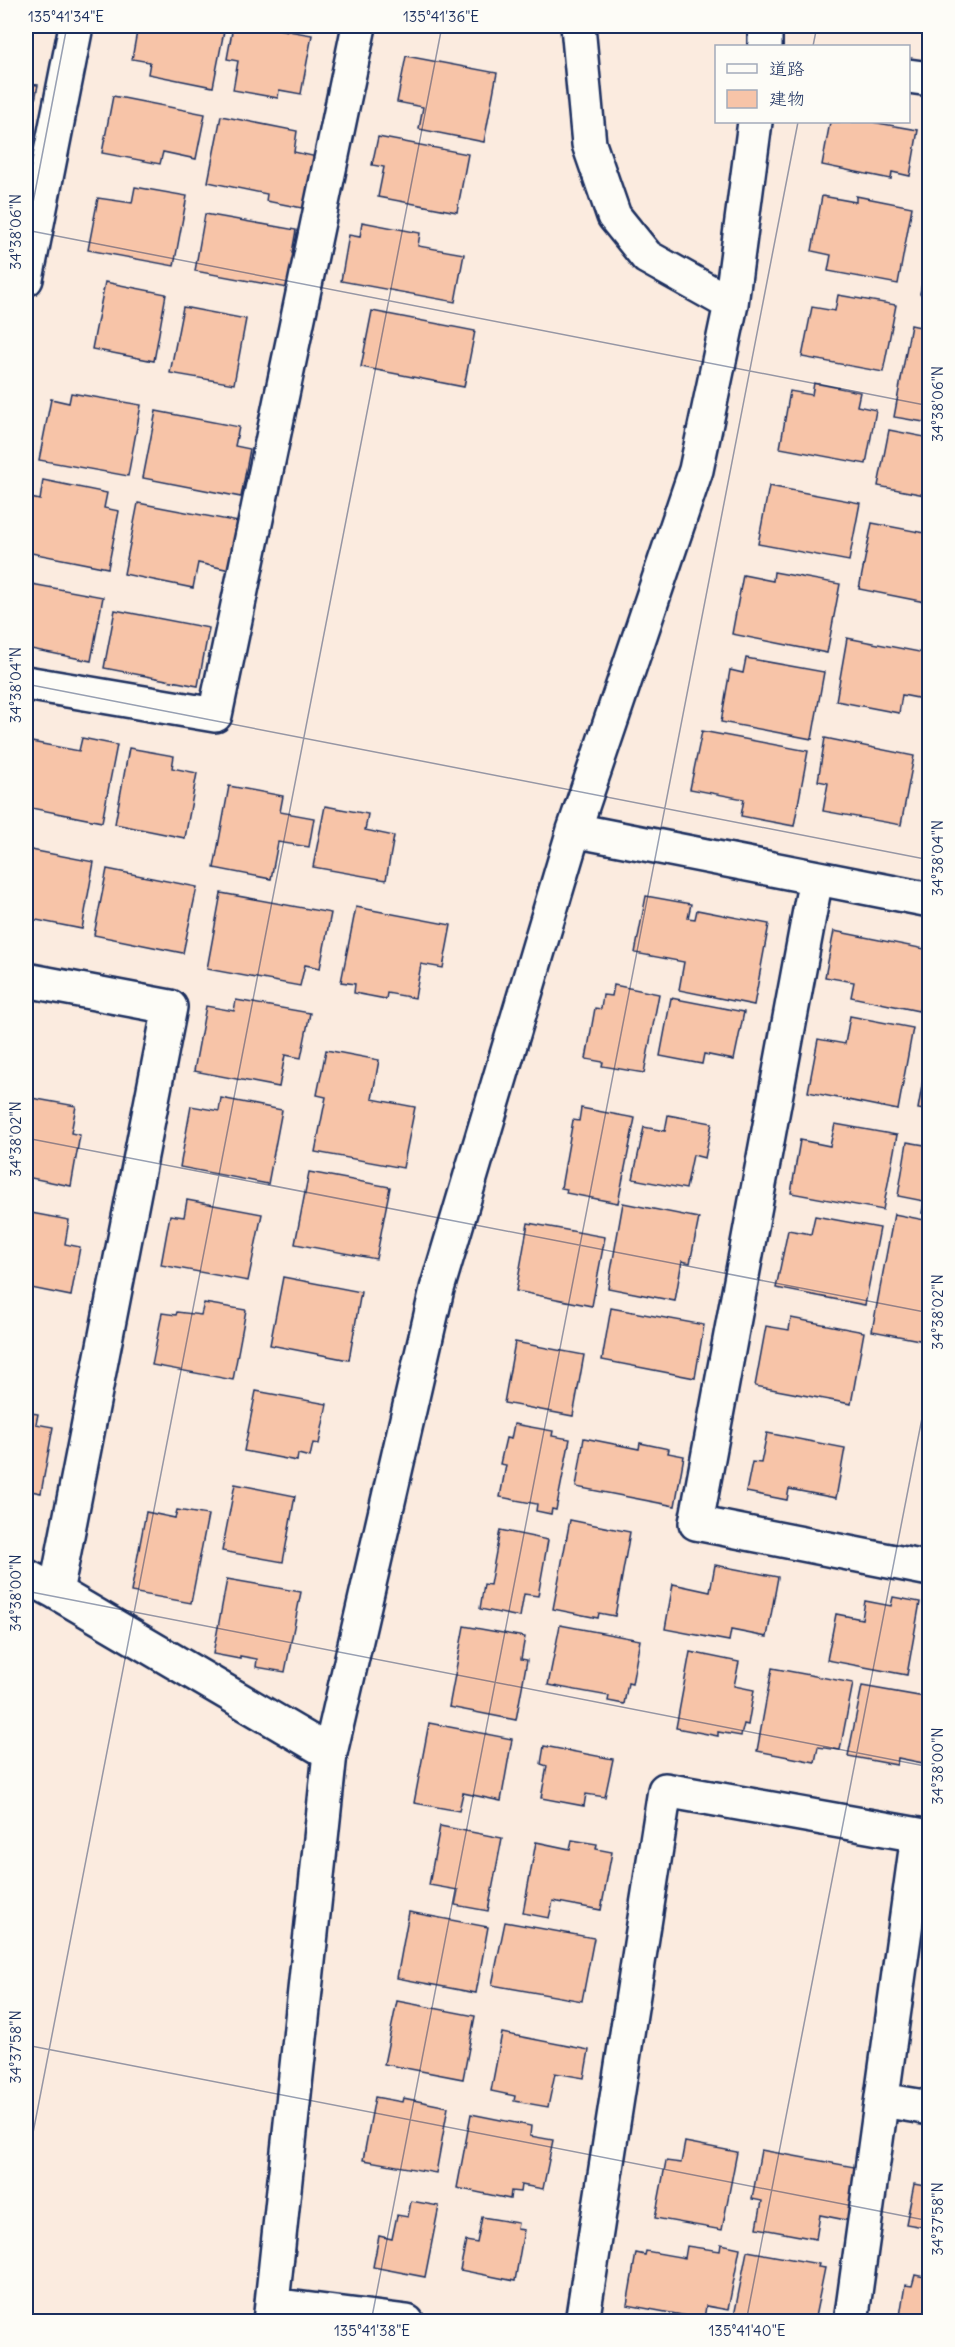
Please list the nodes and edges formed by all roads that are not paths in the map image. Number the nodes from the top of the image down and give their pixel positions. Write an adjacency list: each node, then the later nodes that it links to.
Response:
1 (76, 26): 9 (street)
2 (358, 26): 11 (street)
3 (578, 26): 10 (street)
4 (765, 26): 5 (street)
5 (765, 45)
6 (910, 76): 7 (street)
7 (930, 79)
8 (755, 123): 10 (street)
9 (26, 279)
10 (731, 304): 12 (street)
11 (26, 683)
12 (574, 830): 13 (street); 19 (street)
13 (816, 878): 14 (street); 16 (street)
14 (928, 890)
15 (26, 980): 18 (street)
16 (930, 1569)
17 (26, 1576): 18 (street)
18 (56, 1592): 19 (street)
19 (330, 1753): 23 (street)
20 (924, 1836): 21 (street); 25 (street)
21 (882, 2100): 22 (street); 26 (street)
22 (930, 2108)
23 (271, 2313): 24 (street)
24 (407, 2322)
25 (582, 2322)
26 (851, 2322)

